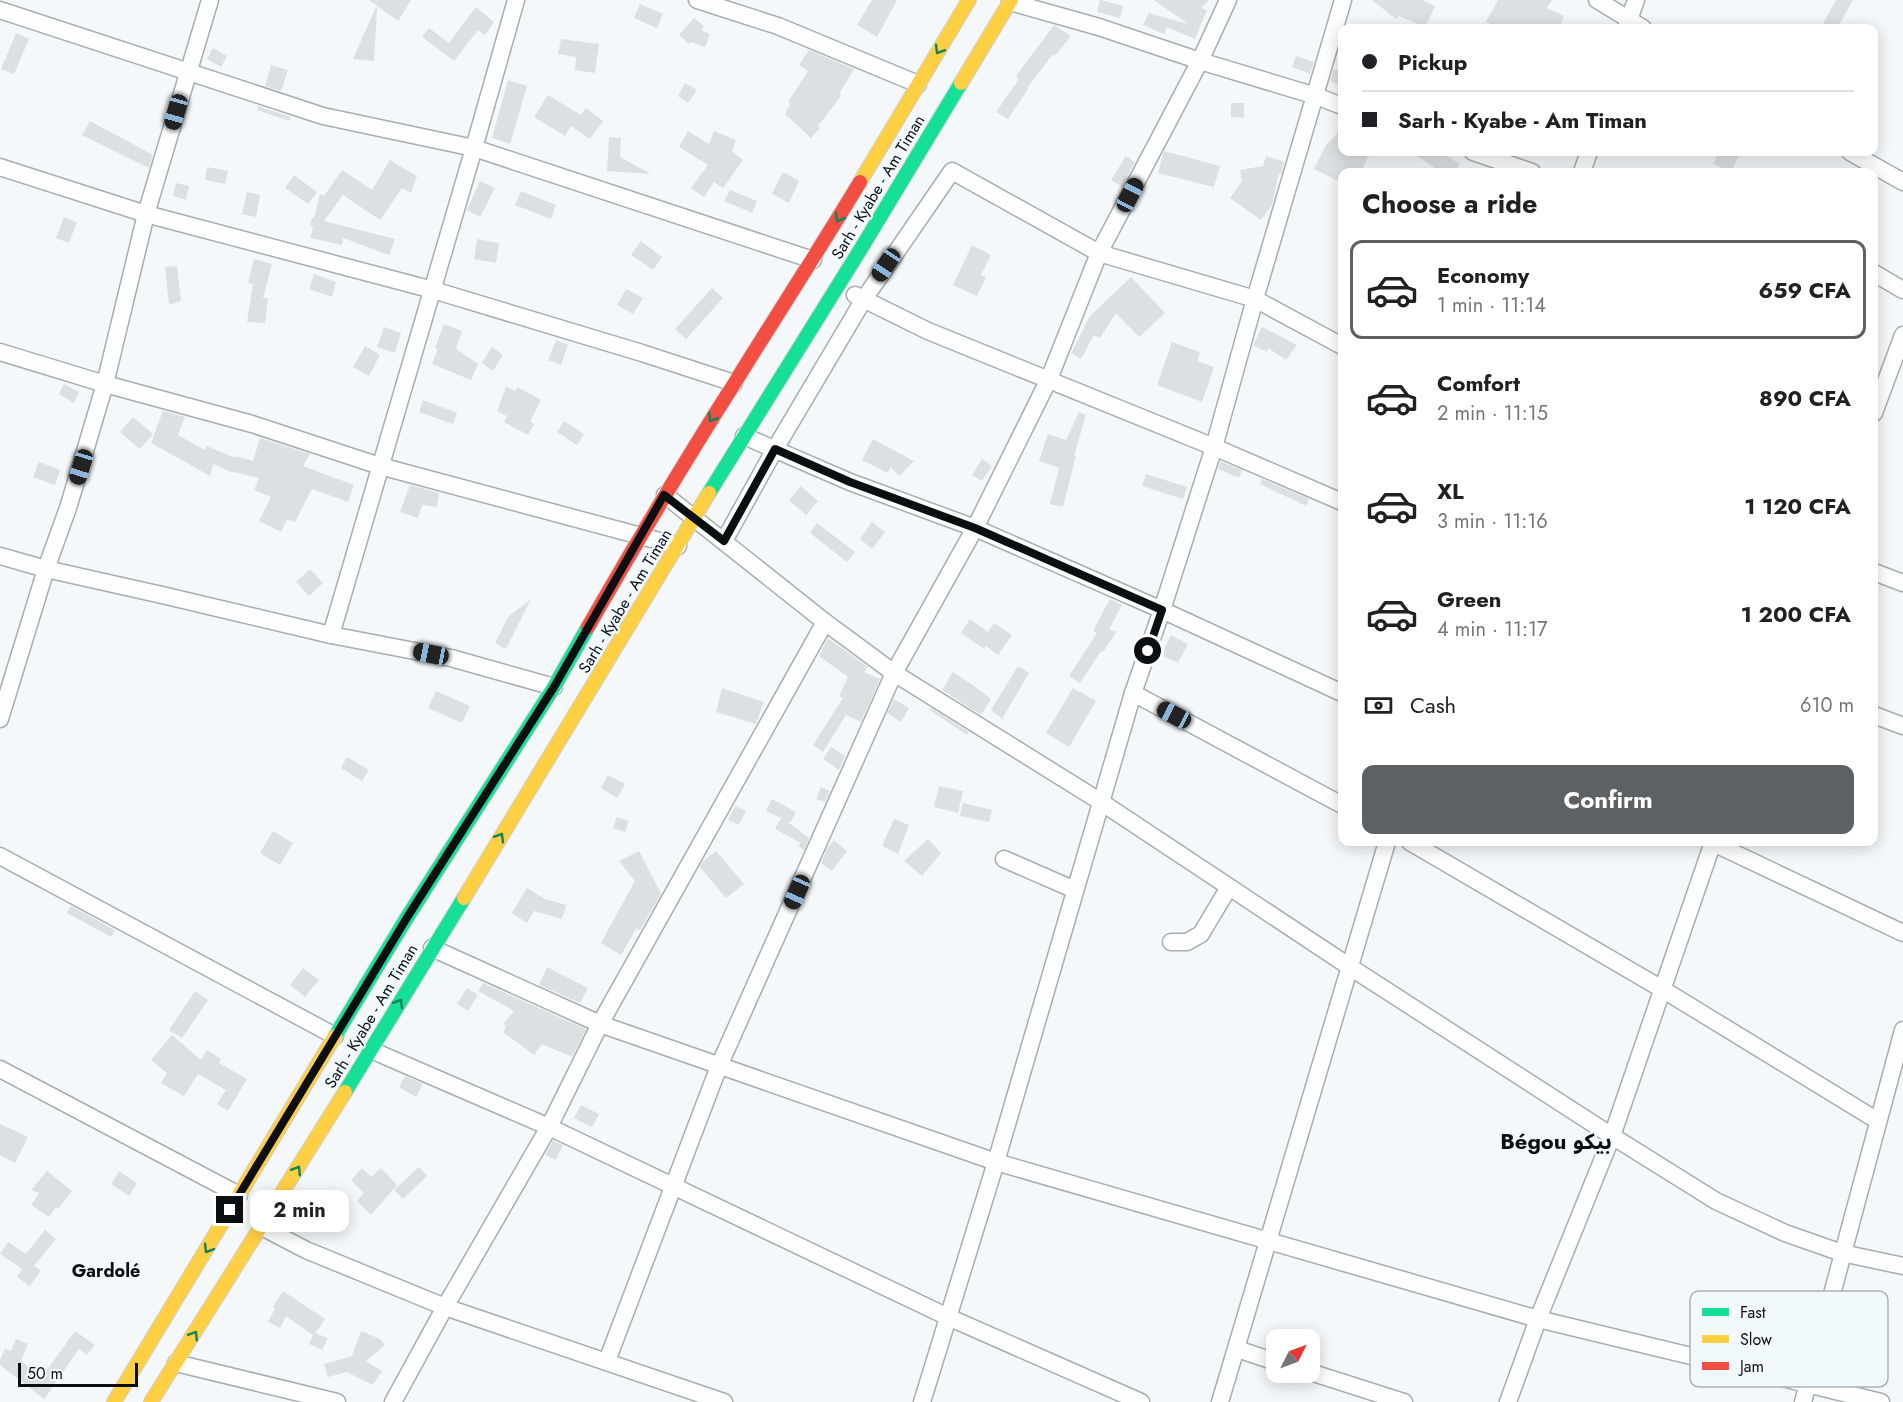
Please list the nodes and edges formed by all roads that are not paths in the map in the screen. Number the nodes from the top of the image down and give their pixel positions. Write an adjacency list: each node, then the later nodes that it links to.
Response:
1 (210, 0): 14 (street)
2 (516, 0): 18 (street)
3 (697, 0): 15 (street)
4 (969, 0): 15 (highway, Sarh - Kyabe - Am Timan, one-way to 15)
5 (1228, 0): 13 (street)
6 (1343, 0): 16 (street)
7 (1597, 0): 11 (street)
8 (1636, 0): 12 (street)
9 (1010, 1): 13 (street); 25 (highway, Sarh - Kyabe - Am Timan)
10 (0, 10): 14 (street)
11 (1630, 24)
12 (1633, 24)
13 (1200, 62): 16 (street); 26 (street)
14 (189, 71): 18 (street); 24 (street)
15 (918, 84): 27 (highway, Sarh - Kyabe - Am Timan, one-way to 27)
16 (1316, 96): 17 (street); 33 (street)
17 (1338, 104)
18 (474, 148): 27 (street); 30 (street)
19 (1485, 156): 22 (street)
20 (1857, 156): 23 (street)
21 (0, 167): 24 (street)
22 (1520, 168)
23 (1903, 182)
24 (146, 214): 30 (street); 39 (street)
25 (896, 224): 26 (street); 29 (highway, Sarh - Kyabe - Am Timan); 32 (street)
26 (1099, 253): 33 (street); 37 (street)
27 (813, 260): 38 (highway, Sarh - Kyabe - Am Timan)
28 (1878, 275): 31 (street)
29 (838, 286): 32 (street); 41 (highway, Sarh - Kyabe - Am Timan)
30 (433, 290): 38 (street); 44 (street)
31 (1903, 290)
32 (864, 299): 37 (street); 43 (street)
33 (1255, 299): 35 (street); 42 (street)
34 (1903, 335): 40 (street)
35 (1338, 344)
36 (0, 352): 39 (street)
37 (1049, 379): 42 (street); 48 (street)
38 (734, 383): 45 (highway, Sarh - Kyabe - Am Timan, one-way to 45)
39 (105, 384): 44 (street); 53 (street)
40 (1878, 402)
41 (744, 436): 43 (street); 47 (highway, Sarh - Kyabe - Am Timan)
42 (1214, 447): 46 (street); 56 (street)
43 (775, 449): 48 (street); 50 (street)
44 (380, 466): 49 (street); 58 (street)
45 (664, 495): 47 (street); 49 (highway, Sarh - Kyabe - Am Timan)
46 (1338, 500)
47 (695, 518): 50 (street); 51 (highway, Sarh - Kyabe - Am Timan)
48 (975, 528): 56 (street); 59 (street)
49 (640, 536): 51 (street); 60 (highway, Sarh - Kyabe - Am Timan)
50 (724, 541): 57 (street)
51 (678, 546): 78 (highway, Sarh - Kyabe - Am Timan, one-way to 51)
52 (0, 556): 53 (street)
53 (46, 569): 58 (street); 64 (street)
54 (1878, 574): 55 (street)
55 (1903, 583)
56 (1162, 610): 61 (street); 62 (street)
57 (825, 622): 59 (street); 81 (street)
58 (331, 635): 60 (street)
59 (894, 673): 66 (street); 85 (street)
60 (554, 687): 83 (highway, Sarh - Kyabe - Am Timan)
61 (1338, 691)
62 (1133, 693): 66 (street); 67 (street)
63 (1878, 717): 65 (street)
64 (0, 719)
65 (1903, 726)
66 (1101, 802): 74 (street); 75 (street)
67 (1338, 803)
68 (1386, 846): 79 (street)
69 (1417, 846): 80 (street)
70 (1711, 846): 80 (street)
71 (1720, 846): 76 (street)
72 (0, 856): 83 (street)
73 (1004, 859): 75 (street)
74 (1229, 887): 77 (street); 79 (street)
75 (1076, 890): 90 (street)
76 (1903, 933)
77 (1171, 942)
78 (432, 948): 81 (street); 84 (highway, Sarh - Kyabe - Am Timan, one-way to 78)
79 (1350, 967): 89 (street); 94 (street)
80 (1662, 989): 87 (street); 89 (street)
81 (600, 1024): 85 (street); 88 (street)
82 (1903, 1030): 87 (street)
83 (335, 1036): 92 (highway, Sarh - Kyabe - Am Timan)
84 (371, 1050): 88 (street); 93 (highway, Sarh - Kyabe - Am Timan, one-way to 84)
85 (718, 1066): 90 (street); 91 (street)
86 (0, 1069): 92 (street)
87 (1878, 1121): 95 (street)
88 (549, 1127): 91 (street); 98 (street)
89 (1612, 1136): 95 (street); 100 (street)
90 (996, 1162): 94 (street); 99 (street)
91 (673, 1187): 99 (street); 104 (street)
92 (239, 1194): 109 (highway, Sarh - Kyabe - Am Timan, one-way to 109)
93 (262, 1227): 98 (street); 105 (highway, Sarh - Kyabe - Am Timan, one-way to 93)
94 (1268, 1242): 100 (street); 101 (street)
95 (1842, 1253): 96 (street); 97 (street)
96 (1903, 1266)
97 (1832, 1291)
98 (445, 1307): 104 (street); 112 (street)
99 (948, 1317): 114 (street); 115 (street)
100 (1538, 1319): 102 (street); 118 (street)
101 (1237, 1349): 103 (street); 116 (street)
102 (1690, 1356)
103 (1266, 1359)
104 (607, 1361): 113 (street)
105 (176, 1363): 110 (highway, Sarh - Kyabe - Am Timan); 111 (street)
106 (1320, 1375): 117 (street)
107 (1808, 1387): 119 (street)
108 (1817, 1387): 120 (street)
109 (114, 1402)
110 (151, 1402)
111 (337, 1402)
112 (393, 1402)
113 (724, 1402)
114 (922, 1402)
115 (1141, 1402)
116 (1220, 1402)
117 (1404, 1402)
118 (1508, 1402)
119 (1803, 1402)
120 (1881, 1402)

